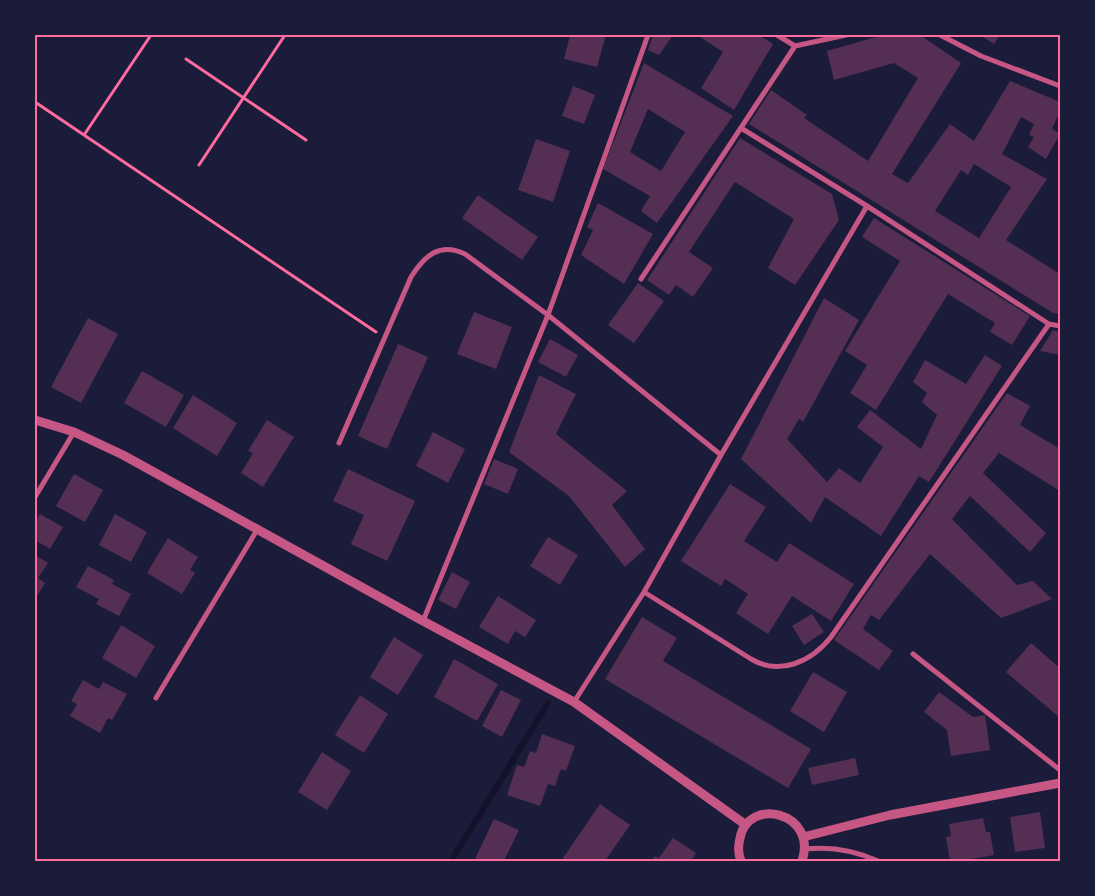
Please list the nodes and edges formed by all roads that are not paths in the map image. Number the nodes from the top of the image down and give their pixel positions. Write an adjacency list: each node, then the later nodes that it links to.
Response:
1 (648, 35): 10 (street)
2 (777, 35): 5 (street)
3 (846, 35): 5 (street)
4 (940, 35): 6 (street)
5 (796, 46): 7 (street)
6 (1060, 86)
7 (741, 128): 8 (street); 9 (street)
8 (867, 206): 11 (street); 16 (street)
9 (641, 279)
10 (548, 314): 15 (street); 16 (street); 20 (street)
11 (1049, 324): 12 (street); 19 (street)
12 (1060, 326)
13 (35, 420): 14 (street)
14 (74, 432): 17 (street); 18 (street)
15 (339, 443)
16 (721, 456): 19 (street)
17 (35, 497)
18 (257, 530): 20 (street); 22 (street)
19 (644, 592): 23 (street)
20 (423, 621): 23 (street)
21 (913, 654): 24 (street)
22 (156, 698)
23 (574, 702): 26 (street)
24 (1060, 770)
25 (1060, 783): 27 (street)
26 (746, 825): 27 (street); 29 (street)
27 (803, 837): 28 (street)
28 (805, 849): 30 (street); 31 (street)
29 (742, 861)
30 (802, 861)
31 (878, 861)

